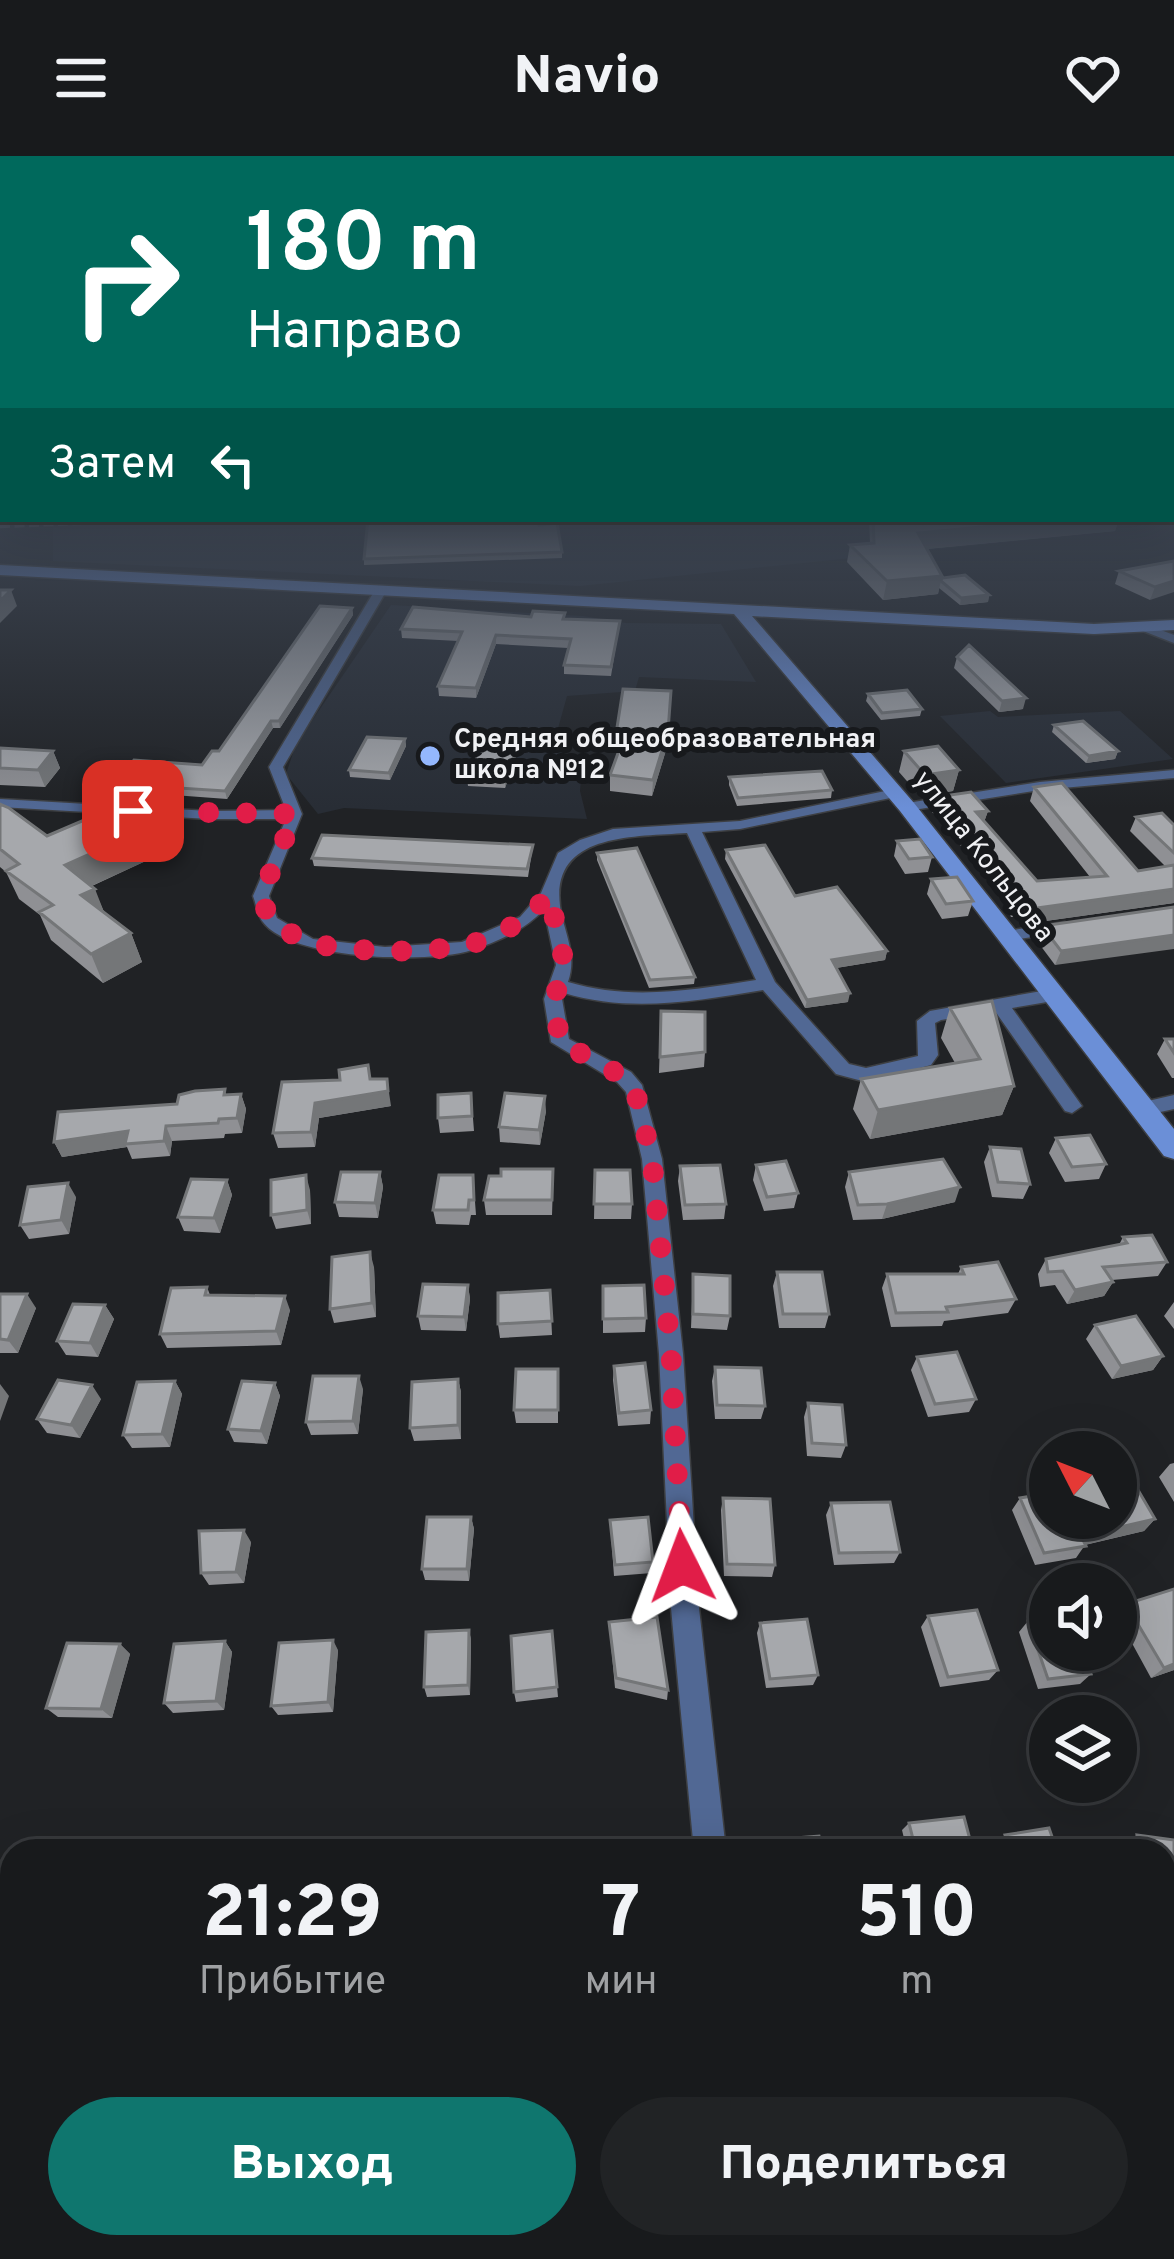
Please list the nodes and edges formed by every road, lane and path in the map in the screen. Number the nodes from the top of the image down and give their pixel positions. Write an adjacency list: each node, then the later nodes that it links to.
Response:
1 (369, 612): 10 (street)
2 (741, 612): 8 (main road, улица Кольцова)
3 (807, 612): 5 (main road)
4 (1174, 625): 5 (main road)
5 (1142, 627): 6 (street)
6 (1174, 639)
7 (1174, 774): 8 (street)
8 (901, 800): 11 (street); 14 (main road, улица Кольцова)
9 (0, 803): 10 (street)
10 (295, 814): 12 (street)
11 (692, 828): 12 (street); 15 (street)
12 (549, 894): 16 (street)
13 (1090, 924): 14 (street)
14 (1006, 936): 17 (main road, улица Кольцова)
15 (767, 984): 16 (street); 18 (street)
16 (561, 986): 23 (street)
17 (1053, 995): 18 (street); 21 (main road, улица Кольцова)
18 (1001, 1006): 20 (street)
19 (1174, 1102): 21 (street)
20 (1072, 1106)
21 (1142, 1109): 22 (main road, улица Кольцова)
22 (1174, 1149)
23 (709, 1839)

